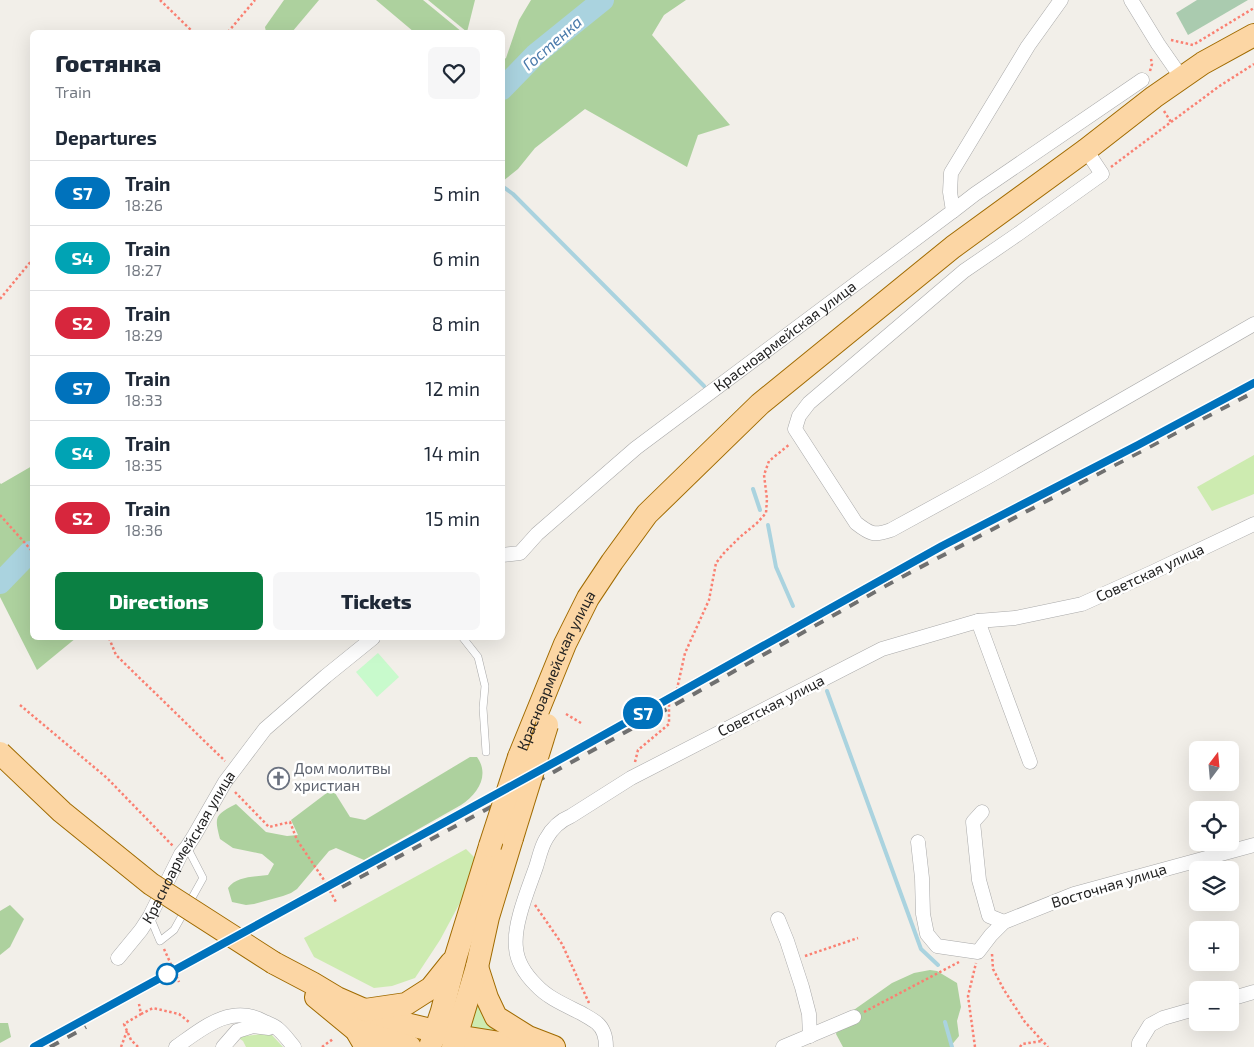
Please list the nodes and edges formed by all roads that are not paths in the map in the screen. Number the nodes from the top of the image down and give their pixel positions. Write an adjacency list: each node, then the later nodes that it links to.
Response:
1 (1061, 0): 7 (street)
2 (1131, 0): 4 (street)
3 (1250, 35): 4 (main road, Красноармейская улица)
4 (1181, 77): 6 (main road, Красноармейская улица)
5 (1142, 80): 7 (street, Красноармейская улица)
6 (1086, 150): 8 (street); 9 (main road, Красноармейская улица)
7 (953, 211): 11 (street, Красноармейская улица)
8 (1254, 324)
9 (693, 469): 25 (main road, Красноармейская улица, bridge); 27 (main road, Красноармейская улица, bridge)
10 (1254, 524): 12 (street, Советская улица)
11 (505, 554)
12 (978, 621): 17 (street); 42 (street, Советская улица)
13 (371, 640): 21 (street, Красноармейская улица)
14 (465, 640): 15 (lane)
15 (486, 752)
16 (0, 753): 33 (main road, bridge)
17 (1030, 762)
18 (982, 812): 24 (street)
19 (918, 842): 24 (street, Восточная улица)
20 (1254, 845): 24 (street, Восточная улица)
21 (184, 851): 22 (street, Красноармейская улица); 22 (lane)
22 (150, 916): 26 (street, Красноармейская улица)
23 (778, 919): 34 (street)
24 (1004, 922)
25 (456, 956): 33 (main road); 35 (main road, Красноармейская улица)
26 (118, 958)
27 (477, 967): 35 (main road, Красноармейская улица); 41 (main road)
28 (1254, 992): 29 (street)
29 (1239, 996)
30 (1189, 1011): 44 (street)
31 (854, 1017): 34 (street)
32 (278, 1029): 36 (street); 37 (street); 38 (street)
33 (363, 1029): 35 (main road); 39 (main road)
34 (810, 1036): 43 (street)
35 (444, 1040): 40 (main road)
36 (176, 1047)
37 (223, 1047)
38 (294, 1047)
39 (410, 1047)
40 (524, 1047)
41 (554, 1047)
42 (606, 1047)
43 (783, 1047)
44 (1138, 1047)

